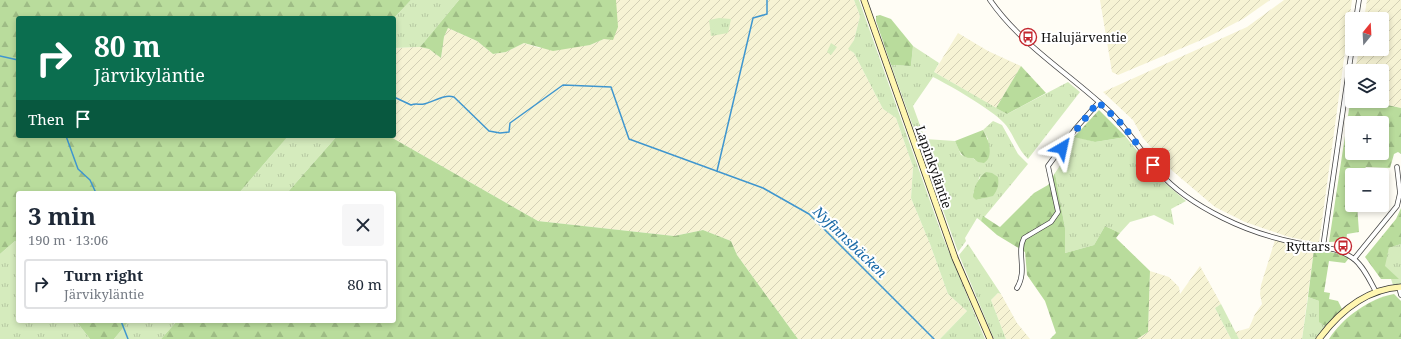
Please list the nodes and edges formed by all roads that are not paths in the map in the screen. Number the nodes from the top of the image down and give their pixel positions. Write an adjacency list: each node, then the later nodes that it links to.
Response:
1 (864, 0): 14 (main road, Lapinkyläntie)
2 (990, 0): 6 (street)
3 (1359, 0): 4 (street)
4 (1357, 12)
5 (1351, 56): 8 (street)
6 (1098, 102): 8 (street); 11 (street)
7 (1397, 167): 9 (street)
8 (1323, 247): 9 (street)
9 (1354, 259): 12 (street)
10 (1400, 287): 12 (main road); 13 (street)
11 (1017, 288)
12 (1376, 292): 15 (main road)
13 (1401, 295)
14 (990, 339)
15 (1319, 339)

